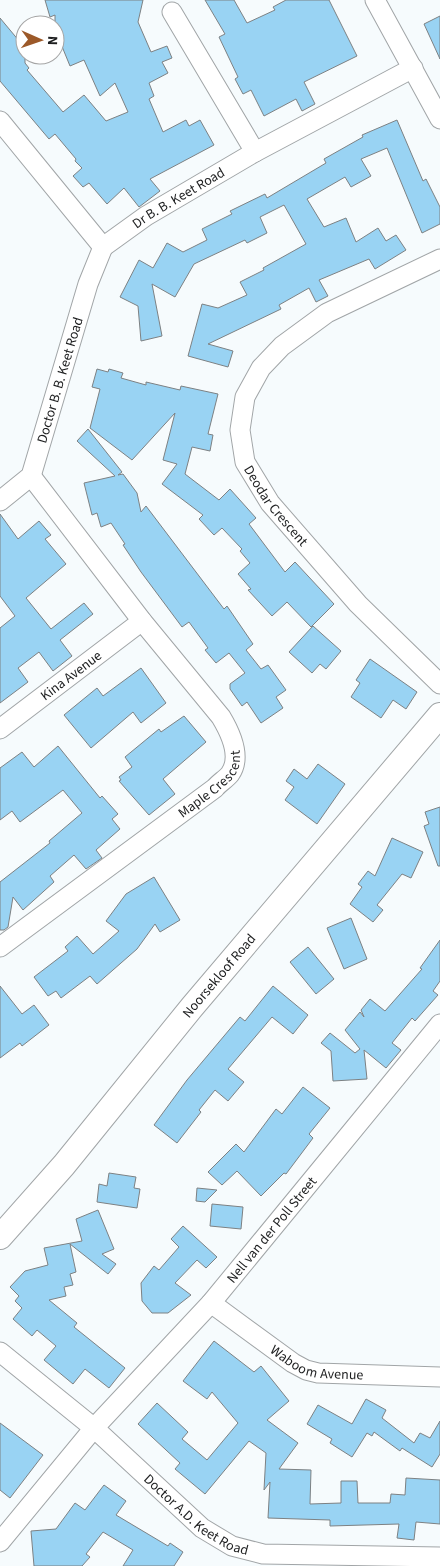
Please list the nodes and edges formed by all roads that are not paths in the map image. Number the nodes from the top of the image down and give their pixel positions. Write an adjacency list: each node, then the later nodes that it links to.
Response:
1 (375, 0): 3 (street)
2 (172, 12): 6 (street)
3 (413, 68): 4 (street); 6 (street, Dr B. B. Keet Road)
4 (440, 119)
5 (3, 130): 7 (street)
6 (255, 152): 7 (street, Dr B. B. Keet Road)
7 (103, 247): 9 (street, Doctor B. B. Keet Road)
8 (440, 259): 12 (street, Deodar Crescent)
9 (31, 476): 10 (street); 11 (street, Maple Crescent)
10 (0, 500)
11 (142, 621): 14 (street, Kina Avenue); 15 (street, Maple Crescent)
12 (440, 684)
13 (440, 715): 17 (street, Noorsekloof Road)
14 (0, 729)
15 (0, 947)
16 (440, 1024): 18 (street, Nell van der Poll Street)
17 (0, 1237)
18 (211, 1302): 20 (street, Waboom Avenue); 21 (street, Nell van der Poll Street)
19 (0, 1352): 21 (street, Doctor A.D. Keet Road)
20 (440, 1377)
21 (94, 1428): 22 (street, Nell van der Poll Street); 23 (street, Doctor A.D. Keet Road)
22 (0, 1542)
23 (440, 1557)

